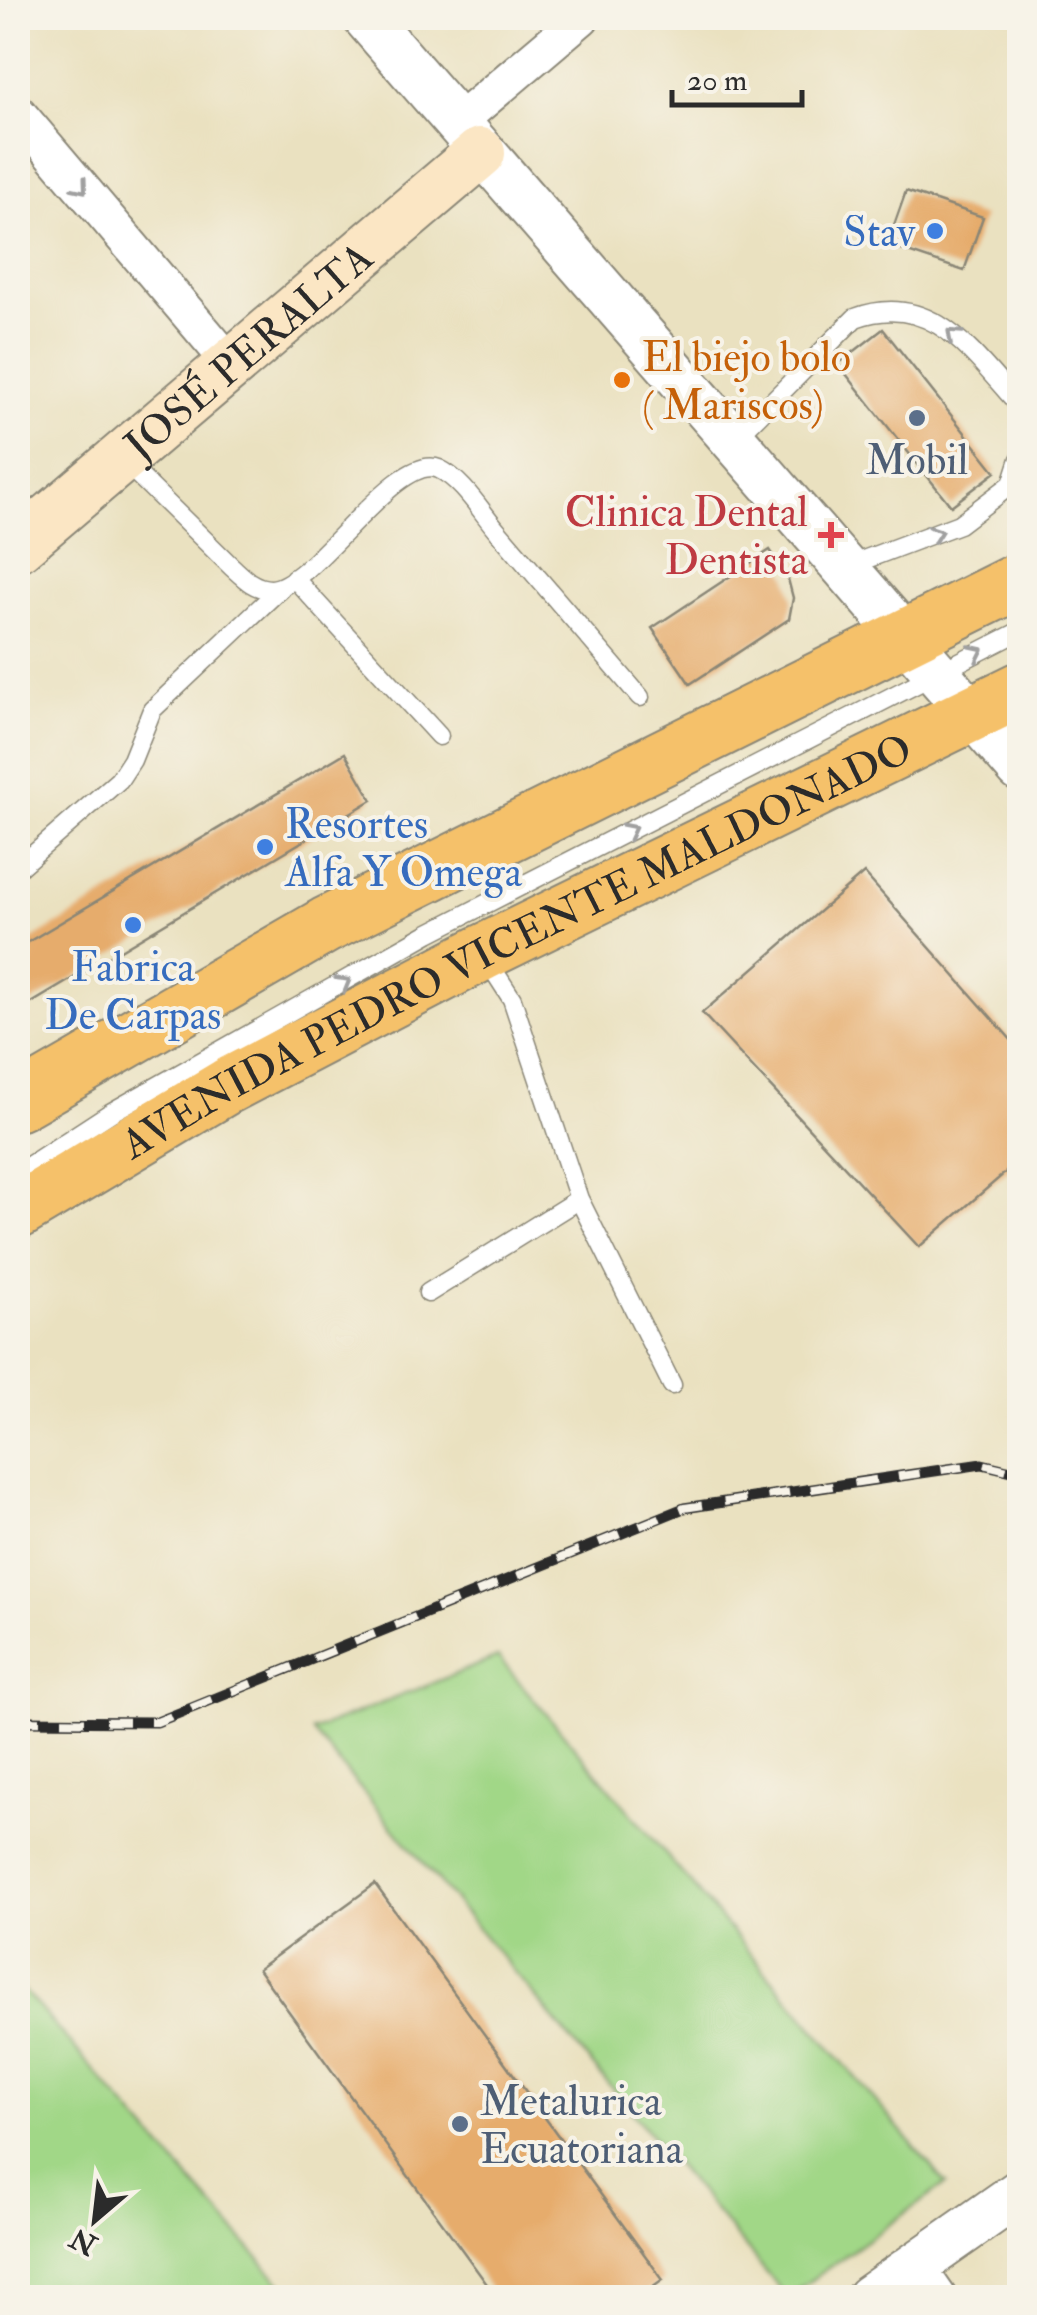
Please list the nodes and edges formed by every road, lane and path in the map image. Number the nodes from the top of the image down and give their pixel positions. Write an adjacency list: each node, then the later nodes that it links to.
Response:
1 (366, 18): 4 (street)
2 (581, 18): 4 (street, JOSÉ PERALTA)
3 (18, 113): 5 (street, one-way to 5)
4 (468, 138): 5 (main road, JOSÉ PERALTA); 7 (street)
5 (231, 364): 8 (main road, JOSÉ PERALTA)
6 (1020, 406): 7 (lane, one-way to 7)
7 (734, 441): 11 (street)
8 (122, 459): 10 (main road, JOSÉ PERALTA); 13 (lane)
9 (1020, 459): 11 (lane, one-way to 9)
10 (18, 546)
11 (845, 567): 16 (street)
12 (1020, 580): 16 (main road)
13 (288, 582): 18 (lane); 20 (lane); 22 (lane)
14 (1020, 601): 16 (lane)
15 (1020, 632): 16 (lane, one-way to 15)
16 (920, 654): 19 (street); 24 (main road); 25 (lane); 26 (lane, one-way to 16)
17 (1020, 690): 19 (main road, AVENIDA PEDRO VICENTE MALDONADO)
18 (640, 697)
19 (971, 714): 21 (street); 23 (main road, AVENIDA PEDRO VICENTE MALDONADO)
20 (439, 736)
21 (1020, 769)
22 (18, 868)
23 (482, 952): 27 (lane); 28 (main road, AVENIDA PEDRO VICENTE MALDONADO)
24 (18, 1103)
25 (18, 1117)
26 (18, 1172)
27 (579, 1199): 29 (lane); 30 (lane)
28 (18, 1211)
29 (428, 1294)
30 (672, 1386)
31 (1020, 2192): 32 (street)
32 (928, 2281): 33 (street)
33 (870, 2298)

